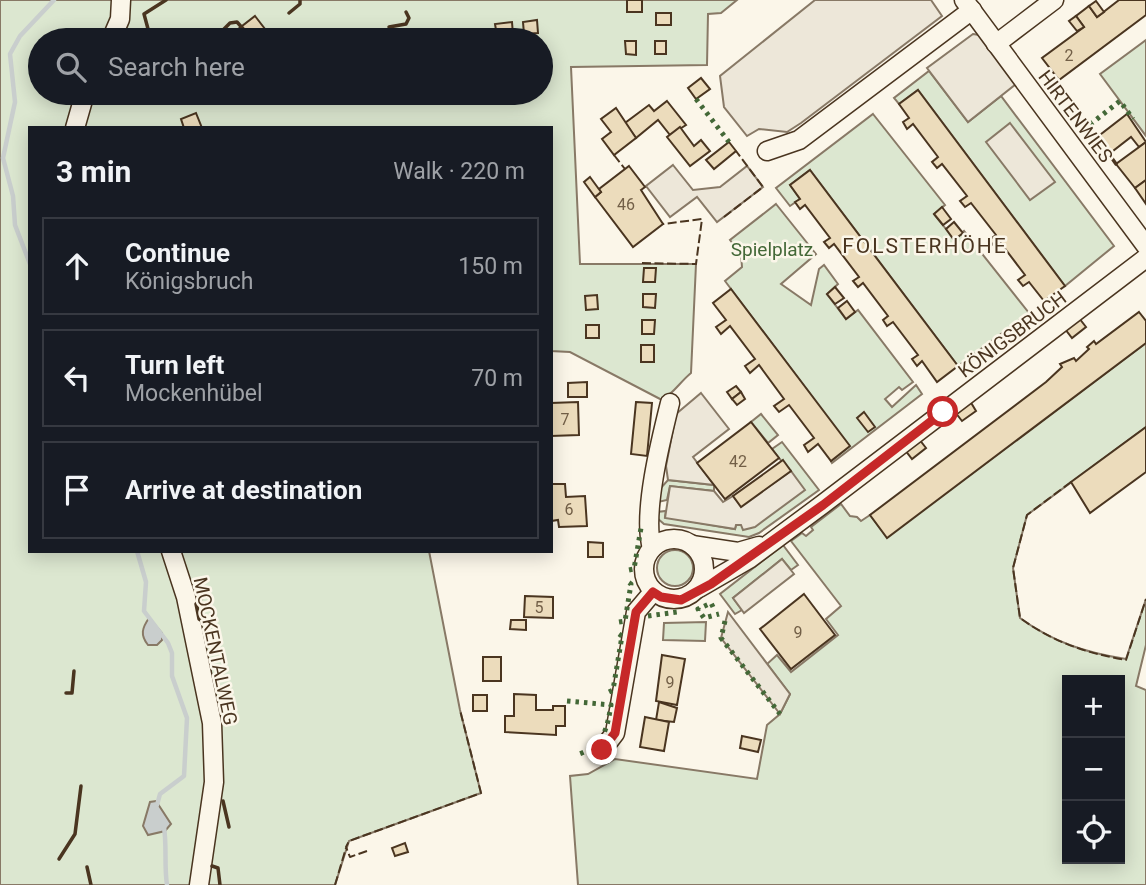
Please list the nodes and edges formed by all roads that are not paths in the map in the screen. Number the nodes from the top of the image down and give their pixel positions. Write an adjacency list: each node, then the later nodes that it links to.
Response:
1 (121, 0): 4 (street)
2 (1054, 0): 5 (street)
3 (968, 5): 5 (street, HIRTENWIES); 8 (street, HIRTENWIES)
4 (116, 28)
5 (996, 44): 9 (street, HIRTENWIES)
6 (82, 105): 7 (street)
7 (76, 126)
8 (767, 151)
9 (1146, 246)
10 (1146, 258): 12 (street, KÖNIGSBRUCH)
11 (670, 403): 14 (street)
12 (769, 543): 13 (street, KÖNIGSBRUCH); 16 (street, KÖNIGSBRUCH)
13 (692, 545): 14 (street, KÖNIGSBRUCH); 16 (street)
14 (652, 548): 17 (street)
15 (172, 553): 19 (street, MOCKENTALWEG)
16 (699, 588): 17 (street, KÖNIGSBRUCH)
17 (653, 592): 18 (street)
18 (602, 750)
19 (199, 885)

